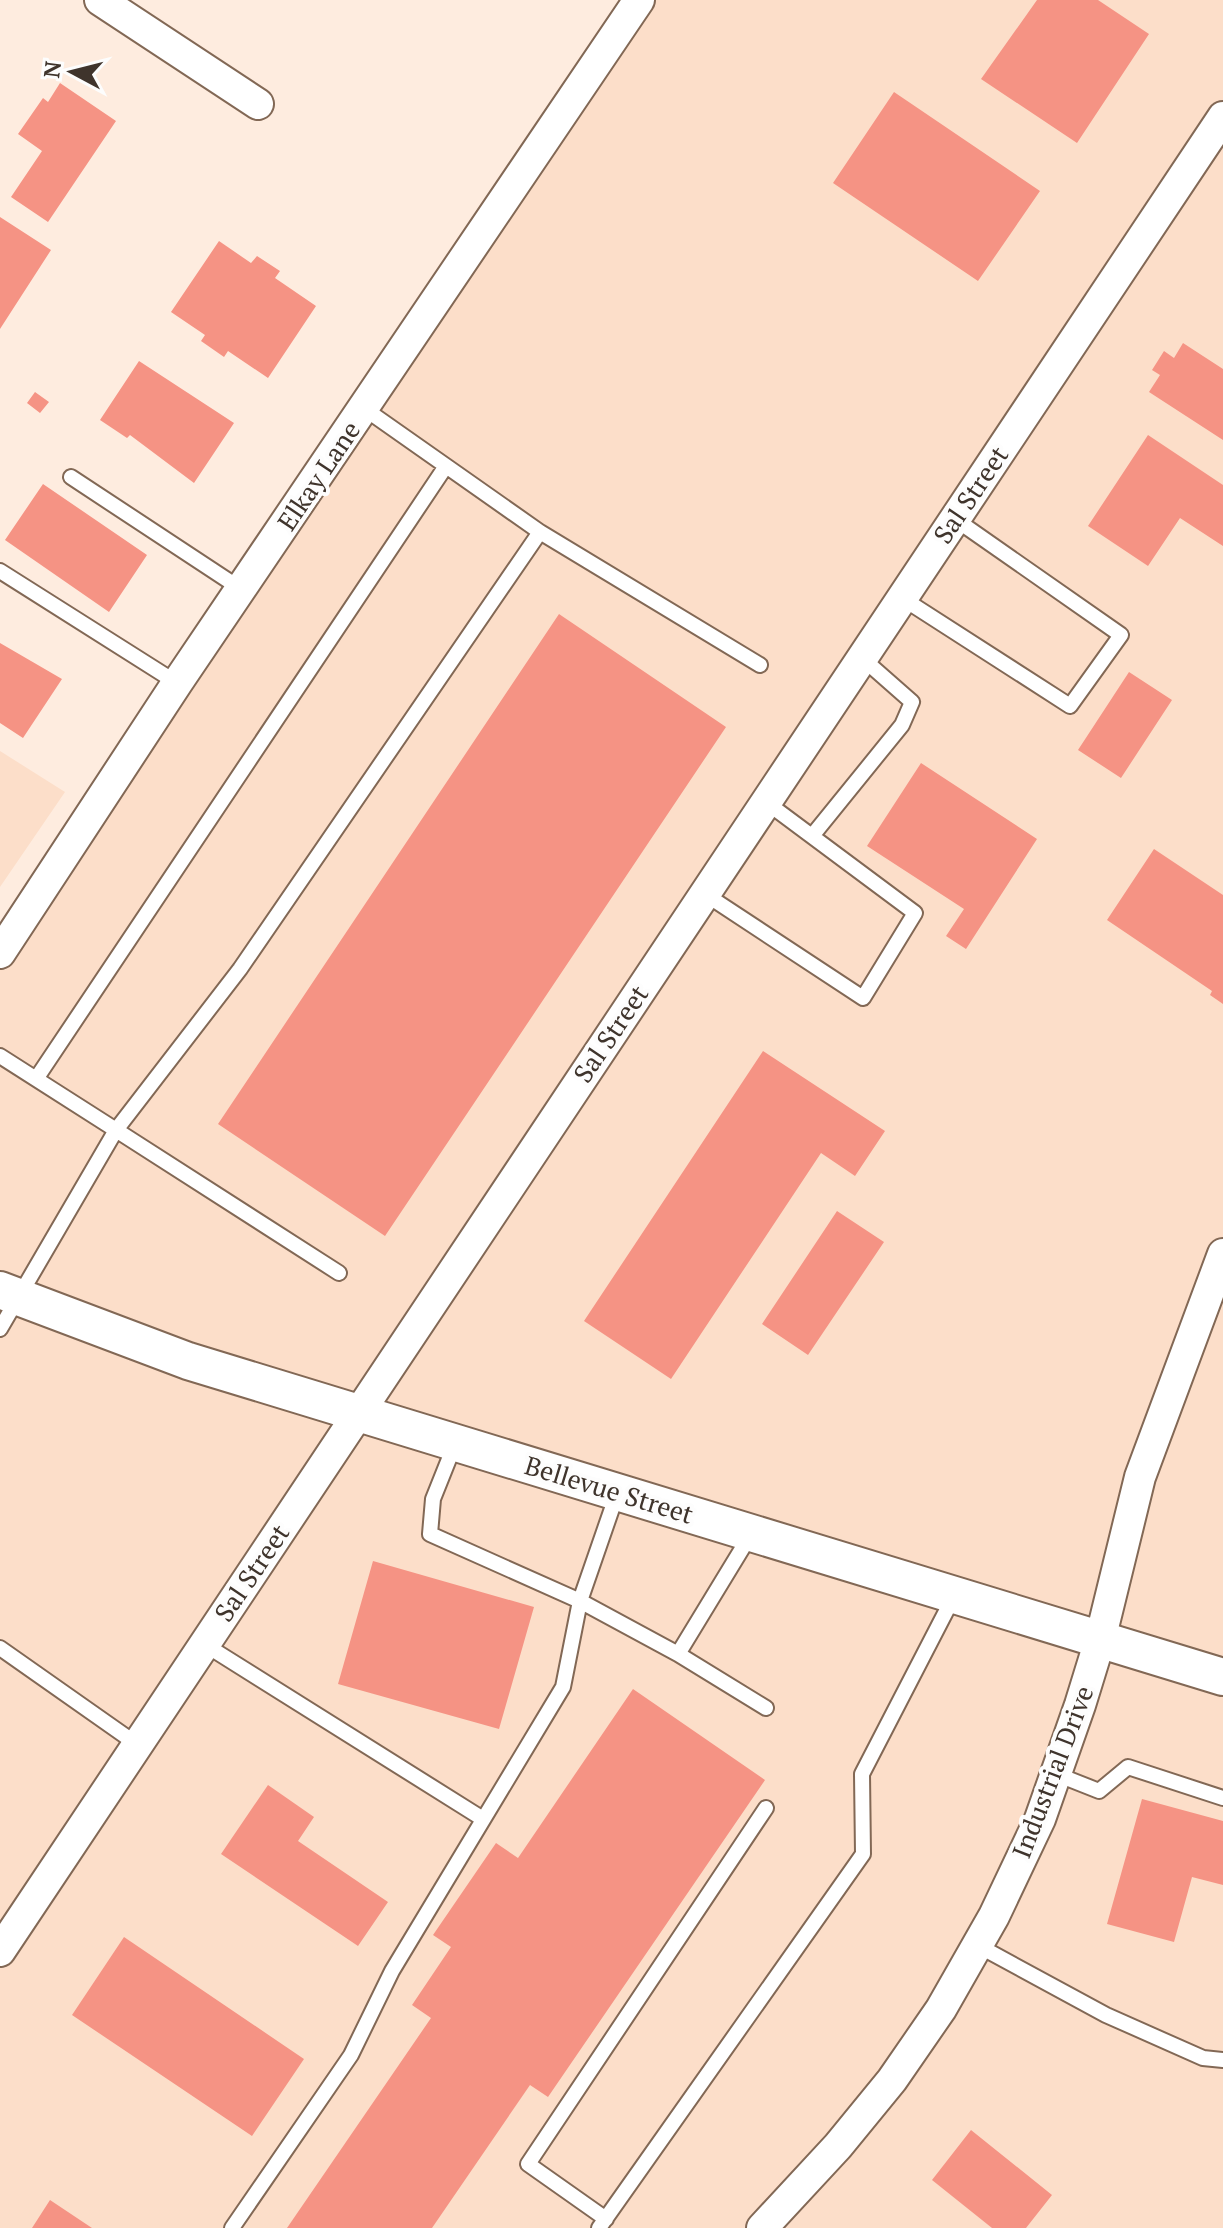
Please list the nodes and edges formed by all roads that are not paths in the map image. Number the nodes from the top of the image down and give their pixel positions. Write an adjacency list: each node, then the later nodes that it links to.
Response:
1 (100, 0): 3 (street)
2 (639, 0): 5 (street, Elkay Lane)
3 (258, 104)
4 (1223, 117): 8 (street, Sal Street)
5 (365, 409): 6 (lane); 11 (street, Elkay Lane)
6 (446, 466): 9 (lane); 21 (lane)
7 (71, 477): 11 (lane)
8 (955, 519): 12 (street, Sal Street); 12 (lane)
9 (540, 532): 14 (lane); 22 (lane)
10 (0, 571): 15 (lane)
11 (241, 589): 15 (street, Elkay Lane)
12 (902, 598): 13 (street, Sal Street)
13 (862, 658): 16 (street, Sal Street); 17 (lane)
14 (760, 665)
15 (177, 683): 19 (street, Elkay Lane)
16 (766, 802): 17 (lane); 18 (street, Sal Street)
17 (812, 836): 18 (lane)
18 (705, 894): 27 (street, Sal Street)
19 (0, 953)
20 (0, 1056): 21 (lane)
21 (36, 1079): 22 (lane)
22 (116, 1130): 24 (lane); 25 (lane)
23 (1223, 1254): 33 (street, Industrial Drive)
24 (339, 1273)
25 (11, 1294): 26 (lane); 27 (street, Bellevue Street)
26 (0, 1329)
27 (358, 1414): 28 (street, Bellevue Street); 34 (street, Sal Street)
28 (455, 1444): 29 (street, Bellevue Street); 32 (lane)
29 (617, 1493): 30 (street, Bellevue Street); 32 (lane)
30 (751, 1534): 31 (street, Bellevue Street); 36 (lane)
31 (954, 1596): 33 (street, Bellevue Street); 47 (lane)
32 (580, 1601): 36 (lane); 43 (lane)
33 (1100, 1640): 37 (street, Bellevue Street); 40 (street, Industrial Drive)
34 (204, 1644): 39 (street, Sal Street); 43 (lane)
35 (0, 1648): 39 (lane)
36 (678, 1654): 38 (lane)
37 (1223, 1677)
38 (766, 1708)
39 (138, 1745): 45 (street, Sal Street)
40 (1056, 1774): 41 (lane); 44 (street, Industrial Drive)
41 (1223, 1798)
42 (766, 1808): 47 (lane)
43 (483, 1819): 48 (lane)
44 (977, 1945): 46 (lane); 49 (street, Industrial Drive)
45 (0, 1951)
46 (1223, 2060)
47 (603, 2224)
48 (232, 2228)
49 (762, 2228)

